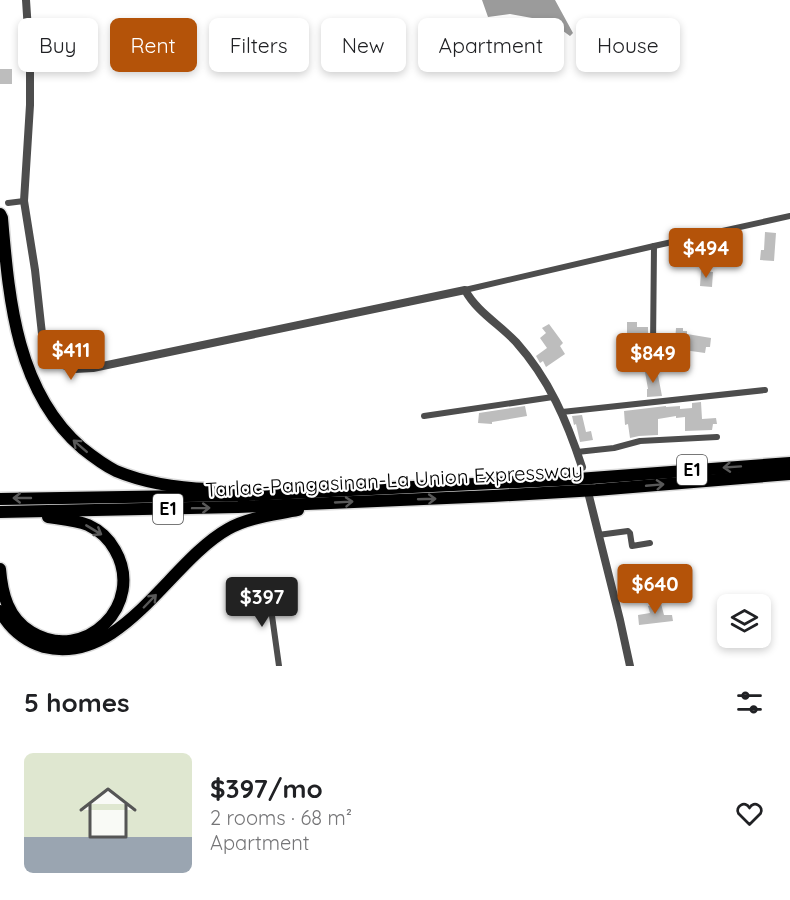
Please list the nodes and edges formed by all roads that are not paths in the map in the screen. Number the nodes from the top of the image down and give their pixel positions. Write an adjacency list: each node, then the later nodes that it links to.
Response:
1 (26, 0): 2 (street)
2 (24, 201): 3 (street); 7 (street)
3 (8, 203)
4 (0, 214): 18 (highway, one-way to 4)
5 (790, 216): 6 (street)
6 (654, 246): 7 (street); 8 (street)
7 (465, 290): 10 (street)
8 (653, 347)
9 (765, 390): 11 (street)
10 (553, 397): 11 (street); 12 (street)
11 (562, 412): 14 (street)
12 (424, 416)
13 (717, 437): 14 (street)
14 (577, 452): 16 (street)
15 (790, 463): 18 (highway, Tarlac-Pangasinan-La Union Expressway / E1, one-way to 18)
16 (582, 467)
17 (790, 474): 21 (highway, Tarlac-Pangasinan-La Union Expressway / E1, one-way to 17)
18 (248, 495): 20 (highway, Tarlac-Pangasinan-La Union Expressway / E1, one-way to 20)
19 (589, 496): 24 (street)
20 (0, 499)
21 (319, 503): 22 (highway, Tarlac-Pangasinan-La Union Expressway / E1, one-way to 21); 28 (highway, one-way to 21)
22 (17, 512): 23 (highway, Tarlac-Pangasinan-La Union Expressway / E1); 26 (highway, one-way to 26)
23 (0, 513)
24 (598, 535): 25 (street); 30 (street)
25 (650, 543)
26 (0, 569)
27 (268, 587): 29 (street)
28 (0, 611)
29 (279, 666)
30 (630, 666)

